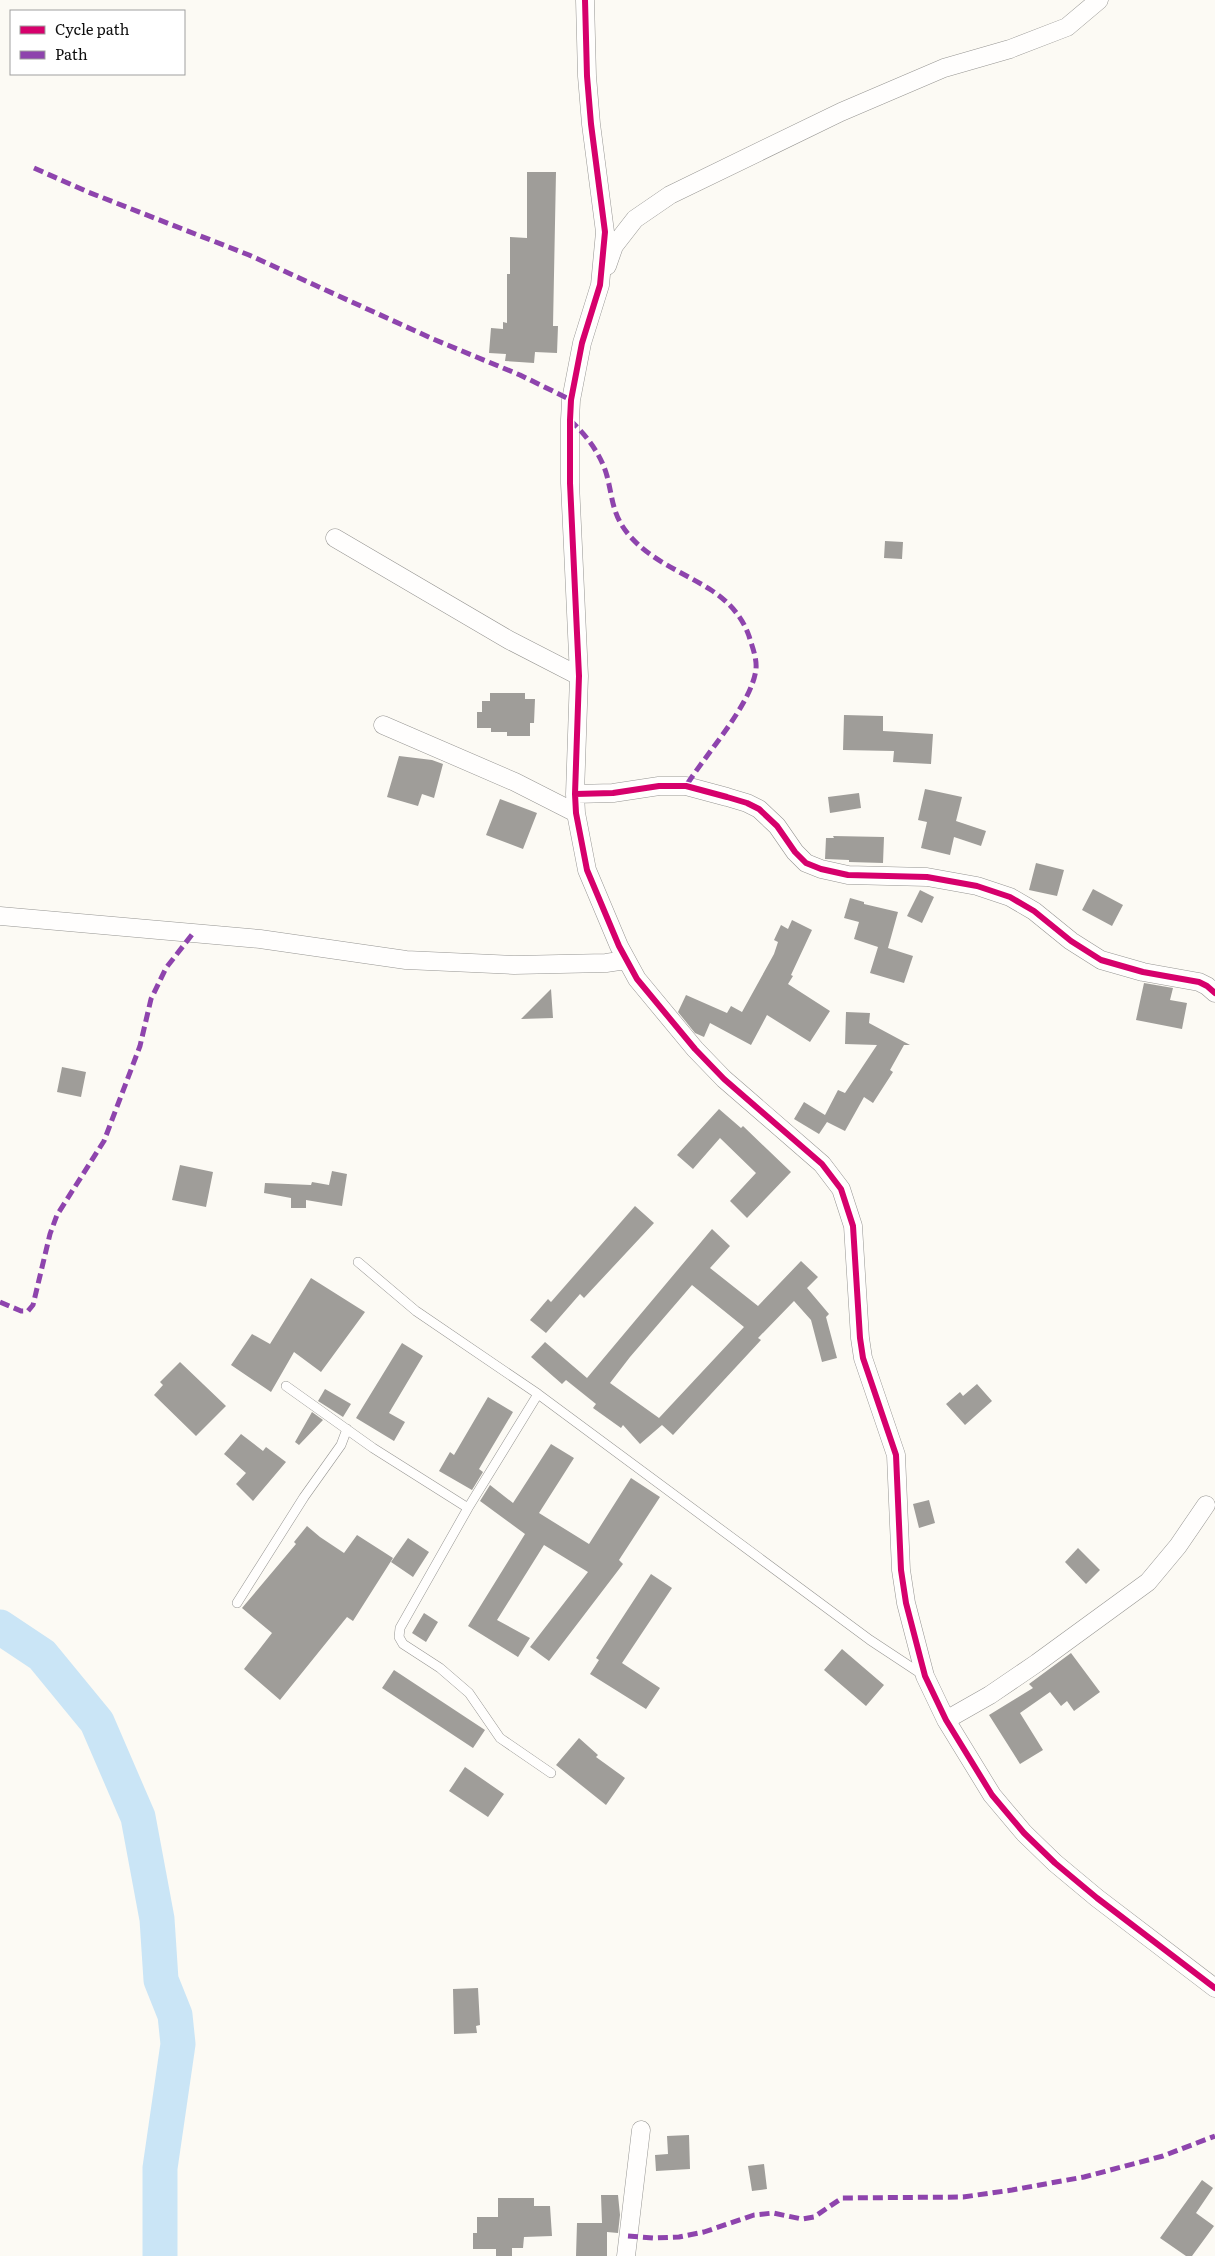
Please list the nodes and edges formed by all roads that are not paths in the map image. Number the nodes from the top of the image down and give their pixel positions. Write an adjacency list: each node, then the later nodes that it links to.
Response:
1 (585, 0): 3 (street)
2 (1098, 0): 3 (street)
3 (600, 285): 5 (street)
4 (335, 538): 5 (street)
5 (579, 676): 7 (street)
6 (383, 725): 8 (street)
7 (575, 794): 8 (street); 11 (street)
8 (576, 814): 10 (street)
9 (0, 916): 10 (street)
10 (626, 960): 19 (street)
11 (1215, 993)
12 (358, 1262): 14 (lane)
13 (286, 1386): 15 (lane)
14 (538, 1394): 17 (lane); 19 (lane)
15 (347, 1428): 17 (lane); 18 (lane)
16 (1206, 1505): 20 (street)
17 (468, 1508): 21 (lane)
18 (236, 1603)
19 (925, 1676): 20 (street)
20 (946, 1720): 22 (street)
21 (551, 1774)
22 (1215, 1988)
23 (641, 2130): 24 (street)
24 (626, 2256)

